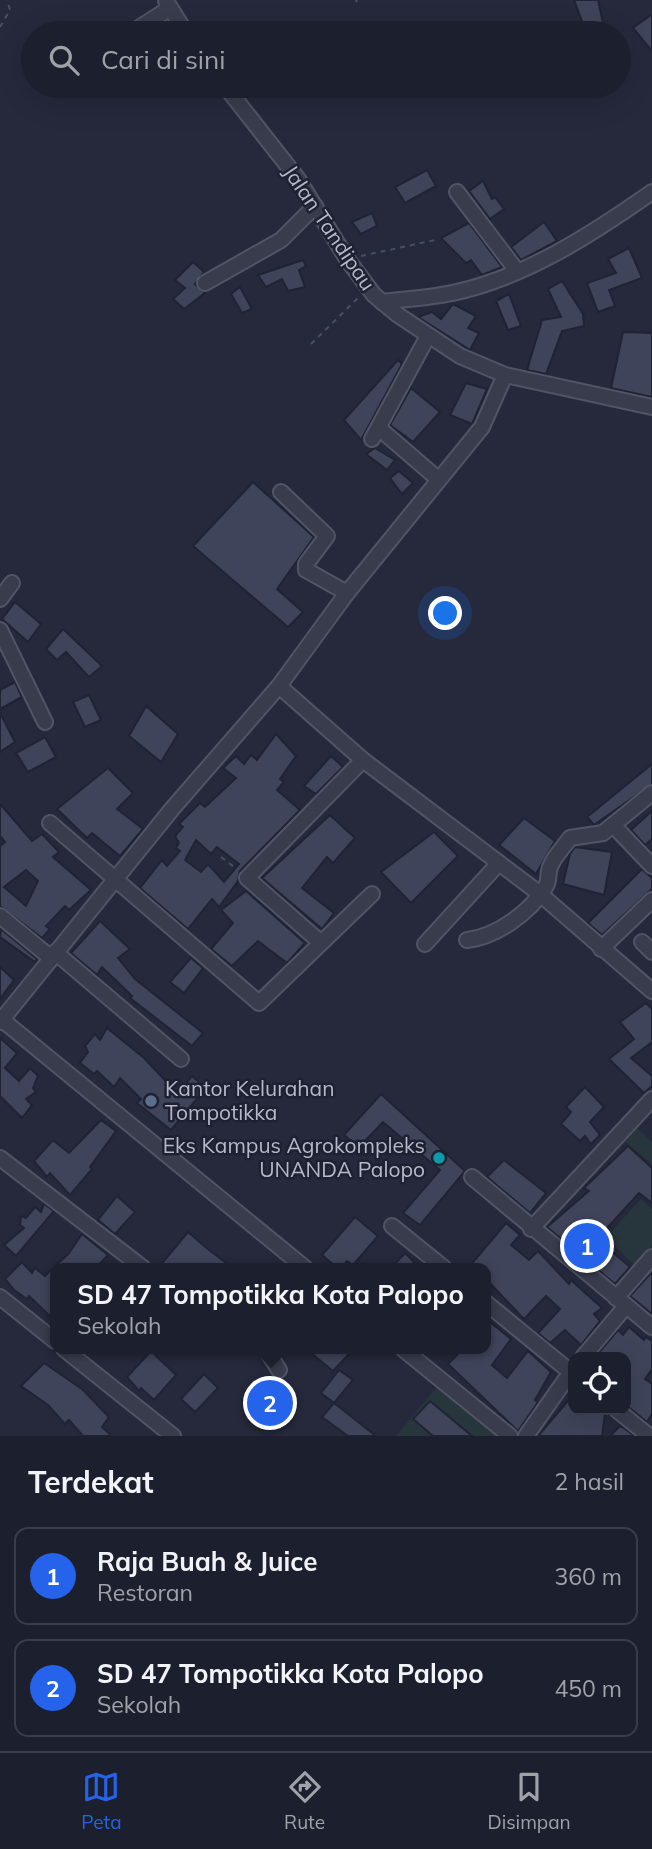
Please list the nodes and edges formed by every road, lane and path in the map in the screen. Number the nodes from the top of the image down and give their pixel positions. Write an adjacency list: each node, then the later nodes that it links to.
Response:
1 (8, 0): 5 (path)
2 (168, 4): 3 (street); 4 (street)
3 (146, 21)
4 (179, 21)
5 (0, 27)
6 (234, 98): 9 (street, Jalan Tandipau)
7 (457, 192): 12 (street)
8 (652, 192): 12 (street)
9 (315, 206): 11 (street, Jalan Tandipau); 13 (street)
10 (435, 240): 11 (path)
11 (346, 259): 14 (street, Jalan Tandipau)
12 (517, 271): 15 (street)
13 (205, 283)
14 (368, 288): 15 (street, Jalan Tandipau); 17 (path)
15 (382, 302): 16 (street, Jalan Tandipau)
16 (428, 336): 18 (street, Jalan Tandipau); 20 (street)
17 (312, 344)
18 (505, 375): 19 (street, Jalan Tandipau); 20 (street)
19 (652, 407)
20 (438, 480): 23 (street)
21 (281, 492): 23 (street)
22 (12, 583): 24 (street)
23 (347, 593): 26 (street)
24 (0, 599)
25 (0, 631): 27 (street)
26 (279, 685): 28 (street); 36 (street)
27 (45, 722)
28 (363, 760): 33 (street); 35 (street)
29 (652, 793): 31 (street)
30 (50, 823): 36 (street)
31 (613, 825): 34 (street); 38 (street)
32 (221, 857): 35 (path)
33 (499, 863): 38 (street); 43 (street)
34 (652, 866)
35 (247, 878): 42 (street)
36 (113, 880): 42 (street); 45 (street)
37 (372, 894): 42 (street)
38 (540, 894): 41 (street); 44 (street)
39 (652, 900): 44 (street)
40 (0, 916): 45 (street)
41 (467, 940)
42 (320, 942)
43 (425, 944)
44 (601, 949): 46 (street)
45 (53, 955): 47 (street); 48 (street)
46 (652, 991)
47 (1, 1020): 56 (street)
48 (181, 1059)
49 (652, 1100): 53 (street)
50 (0, 1158): 55 (street)
51 (472, 1177): 53 (street)
52 (391, 1226): 57 (street)
53 (531, 1229): 59 (street)
54 (652, 1257): 59 (street)
55 (136, 1263)
56 (298, 1263)
57 (437, 1263)
58 (0, 1297): 62 (street)
59 (621, 1302): 61 (street); 63 (street)
60 (491, 1308): 67 (street)
61 (652, 1327)
62 (50, 1337)
63 (586, 1352)
64 (70, 1354): 71 (street)
65 (269, 1354): 68 (street)
66 (409, 1354): 72 (street)
67 (568, 1369)
68 (279, 1370)
69 (568, 1378): 73 (street)
70 (623, 1415): 74 (street)
71 (163, 1433)
72 (510, 1436)
73 (526, 1436)
74 (649, 1436)

